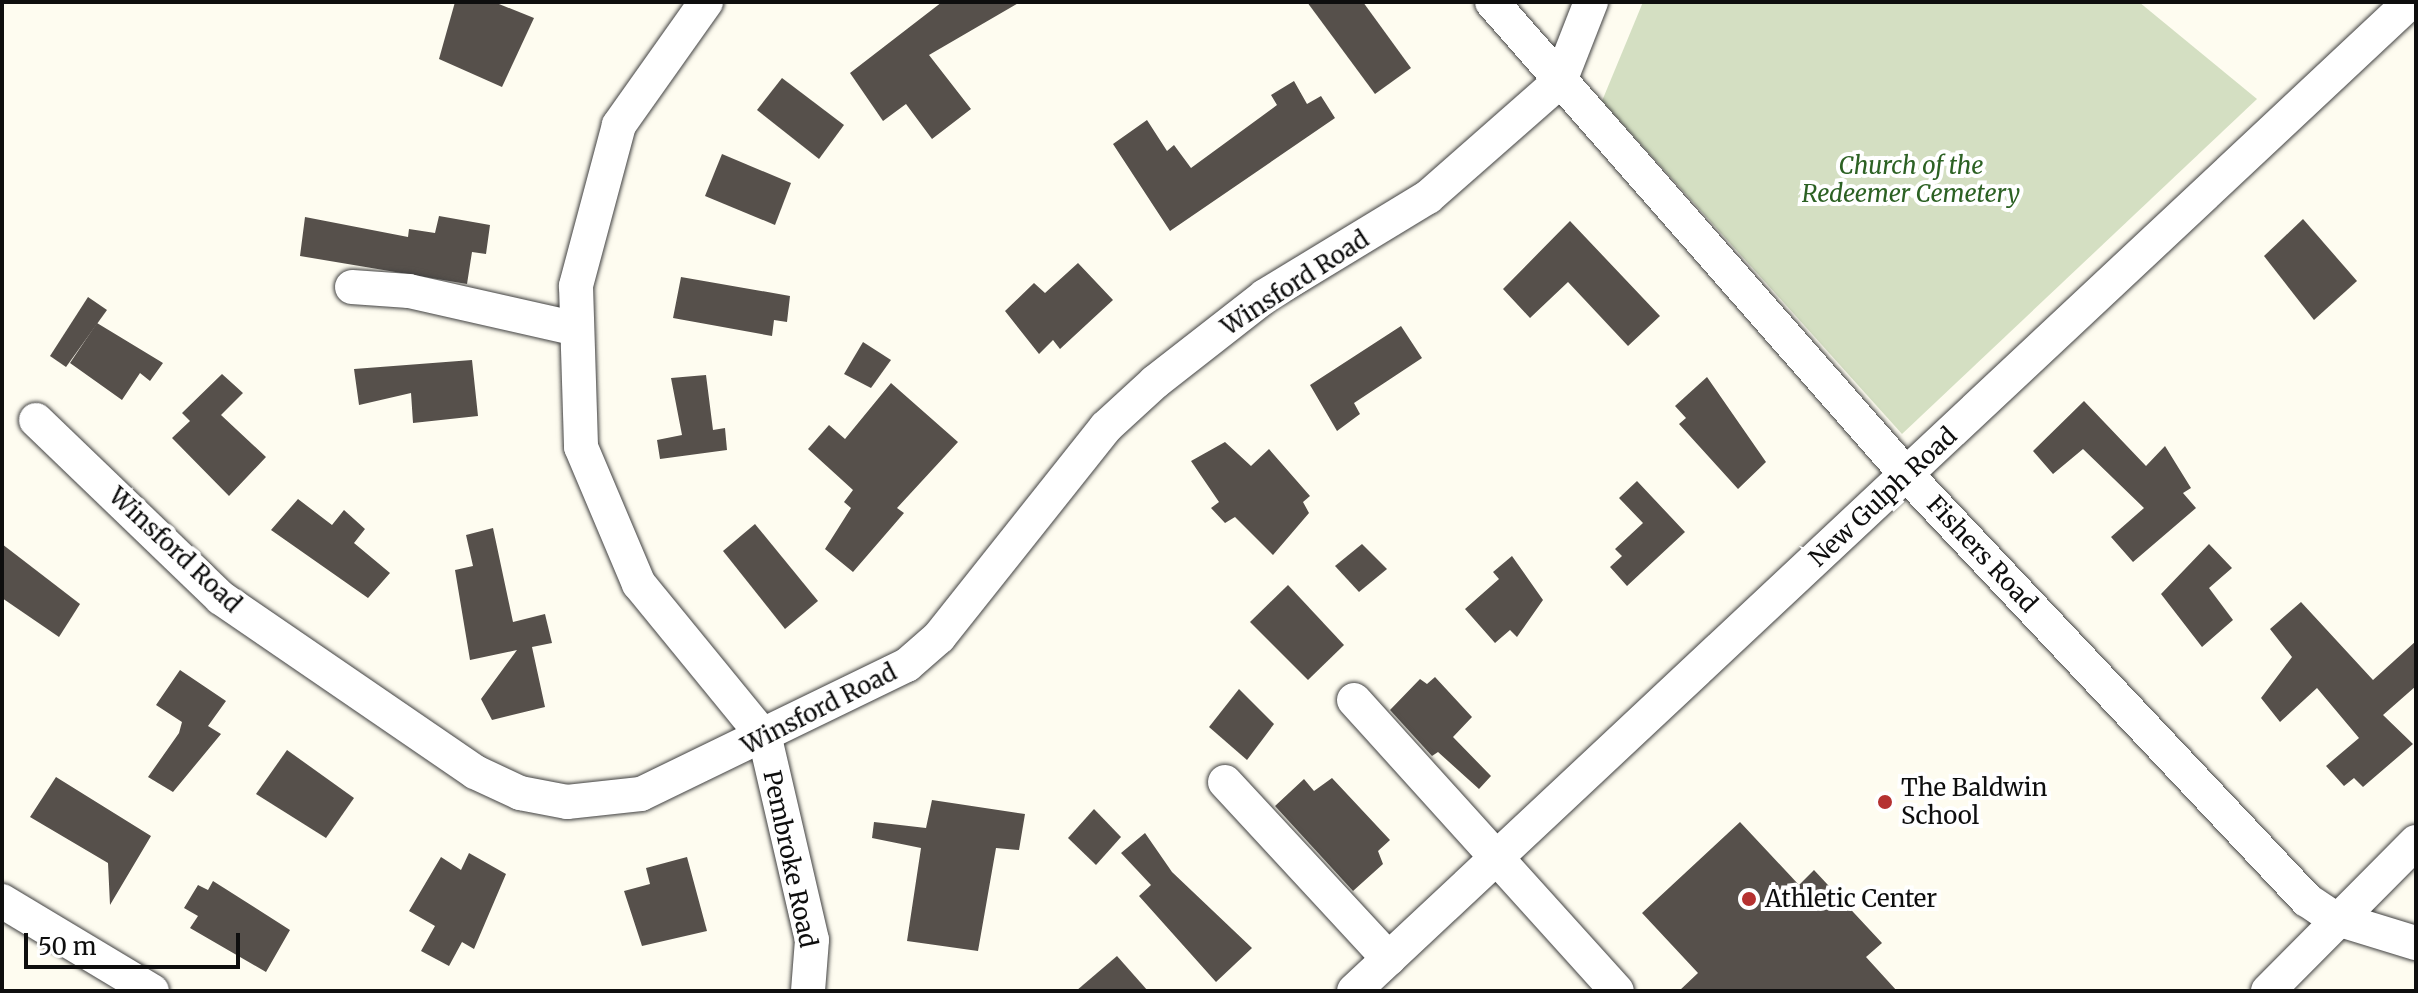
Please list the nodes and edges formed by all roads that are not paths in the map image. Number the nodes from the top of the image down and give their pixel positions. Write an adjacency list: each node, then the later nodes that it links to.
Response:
1 (706, 2): 7 (street, Pembroke Road)
2 (1492, 2): 5 (street, Fishers Road)
3 (1591, 2): 5 (street)
4 (2410, 2): 9 (street, New Gulph Road)
5 (1560, 81): 9 (street, Fishers Road); 11 (street, Winsford Road)
6 (352, 287): 7 (street)
7 (577, 329): 11 (street, Pembroke Road)
8 (36, 420): 11 (street, Winsford Road)
9 (1907, 475): 14 (street, New Gulph Road); 16 (street, Fishers Road)
10 (1354, 700): 14 (street)
11 (765, 738): 20 (street, Pembroke Road)
12 (1225, 782): 18 (street)
13 (2416, 842): 16 (street)
14 (1495, 859): 18 (street, New Gulph Road); 22 (street)
15 (2, 901): 19 (street)
16 (2334, 918): 17 (street, Fishers Road); 23 (street)
17 (2416, 943)
18 (1389, 959): 21 (street, New Gulph Road)
19 (152, 991)
20 (808, 991)
21 (1354, 991)
22 (1617, 991)
23 (2268, 991)

